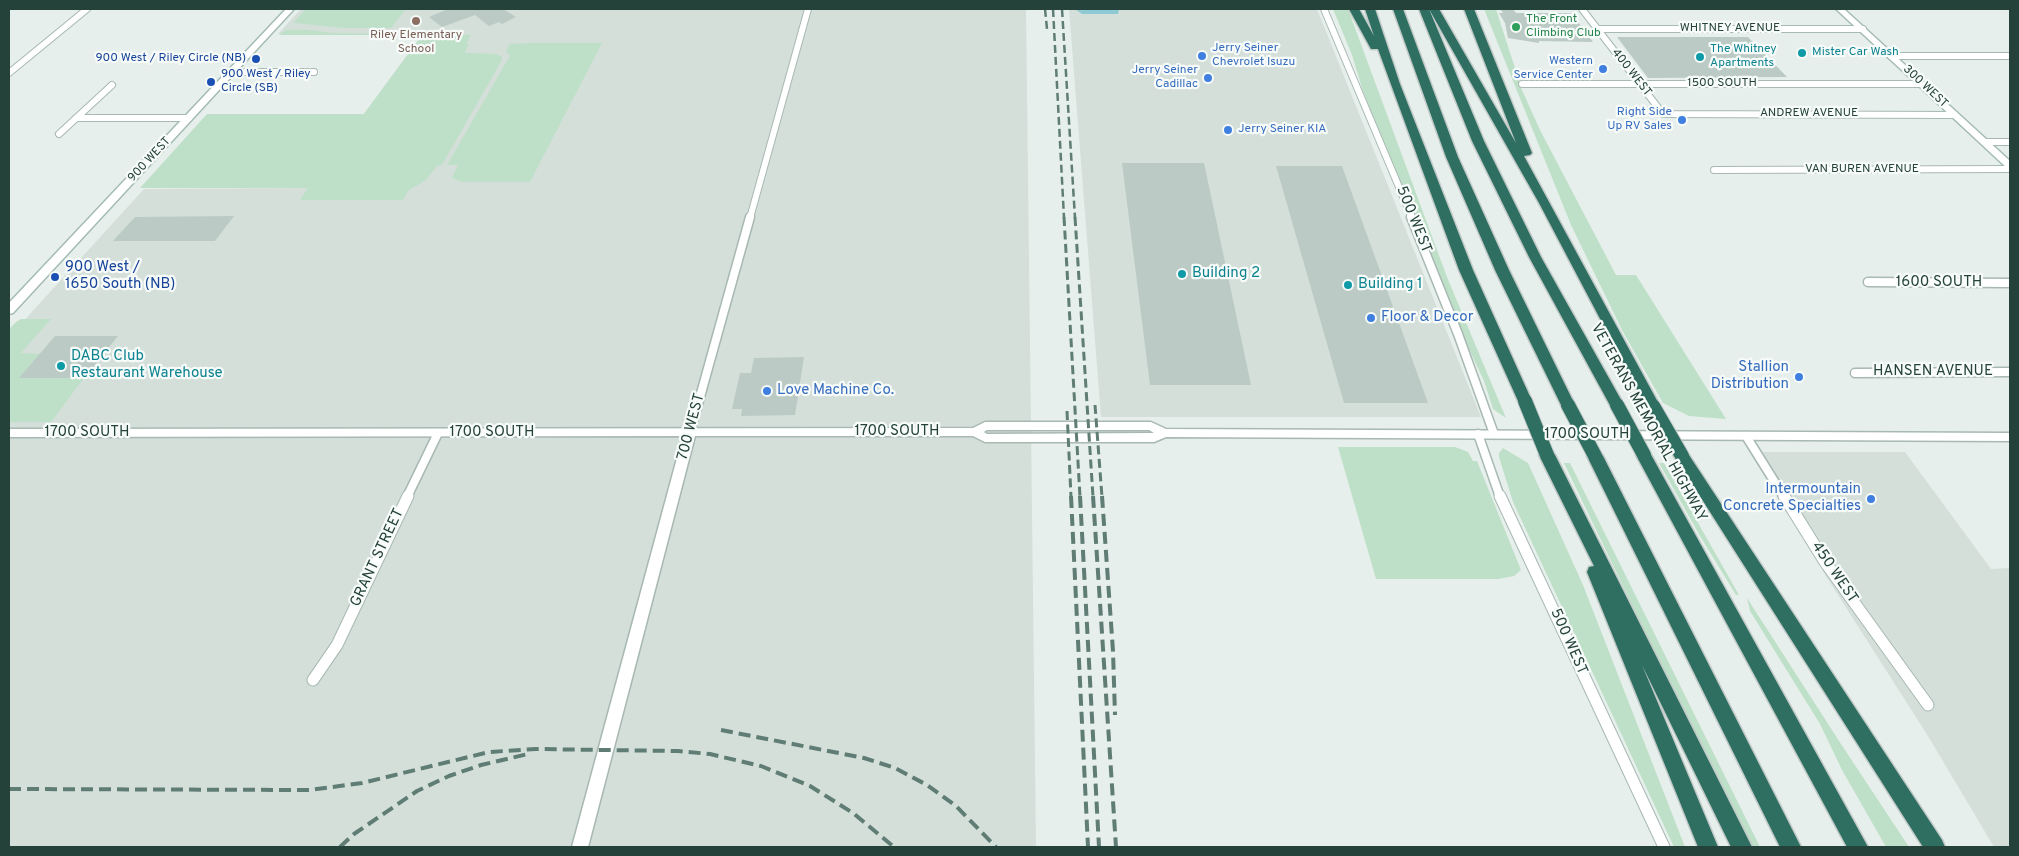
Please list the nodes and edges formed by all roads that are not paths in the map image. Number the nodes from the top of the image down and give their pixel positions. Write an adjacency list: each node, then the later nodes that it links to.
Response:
1 (87, 9): 19 (street)
2 (290, 9): 17 (main road, 900 WEST)
3 (808, 9): 42 (street, 700 WEST)
4 (1324, 9): 44 (street, 500 WEST)
5 (1354, 9): 20 (highway)
6 (1370, 9): 20 (highway)
7 (1398, 9): 55 (highway, bridge)
8 (1424, 9): 56 (highway, VETERANS MEMORIAL HIGHWAY, bridge)
9 (1434, 9): 34 (highway)
10 (1469, 9): 34 (highway)
11 (1582, 9): 13 (street, 400 WEST)
12 (1840, 9): 14 (main road, 300 WEST)
13 (1597, 29): 14 (street, WHITNEY AVENUE); 22 (street, 400 WEST)
14 (1863, 30): 15 (main road, 300 WEST)
15 (1891, 56): 16 (street); 23 (main road, 300 WEST)
16 (2010, 56)
17 (231, 72): 18 (street); 28 (main road, 900 WEST)
18 (314, 72)
19 (9, 73)
20 (1395, 84): 47 (highway, bridge)
21 (1522, 84): 22 (street, 1500 SOUTH)
22 (1638, 84): 23 (street, 1500 SOUTH); 25 (street, 400 WEST)
23 (1921, 84): 26 (main road, 300 WEST)
24 (112, 85): 27 (street)
25 (1662, 114): 26 (street, ANDREW AVENUE)
26 (1955, 115): 30 (main road, 300 WEST)
27 (76, 118): 28 (street); 29 (street)
28 (189, 118): 37 (main road, 900 WEST)
29 (59, 134)
30 (1985, 142): 31 (street); 32 (main road, 300 WEST)
31 (2010, 142)
32 (2010, 168): 33 (street, VAN BUREN AVENUE)
33 (1714, 170)
34 (1545, 203): 50 (highway, bridge)
35 (1868, 282): 36 (street, 1600 SOUTH)
36 (2010, 283)
37 (9, 310)
38 (2010, 372): 39 (street, HANSEN AVENUE)
39 (1855, 373)
40 (9, 433): 41 (street, 1700 SOUTH)
41 (438, 433): 42 (street, 1700 SOUTH); 48 (street, GRANT STREET)
42 (690, 433): 43 (street, 1700 SOUTH); 51 (street, 700 WEST)
43 (1478, 434): 44 (street, 1700 SOUTH); 52 (street, 500 WEST)
44 (1494, 434): 45 (street, 1700 SOUTH)
45 (1746, 436): 46 (street, 1700 SOUTH); 49 (street, 450 WEST)
46 (2010, 437)
47 (1547, 455): 53 (highway); 54 (highway)
48 (313, 680)
49 (1928, 705)
50 (1903, 798): 57 (highway); 58 (highway)
51 (580, 847)
52 (1664, 847)
53 (1708, 847)
54 (1742, 847)
55 (1791, 847)
56 (1860, 847)
57 (1931, 847)
58 (1935, 847)

